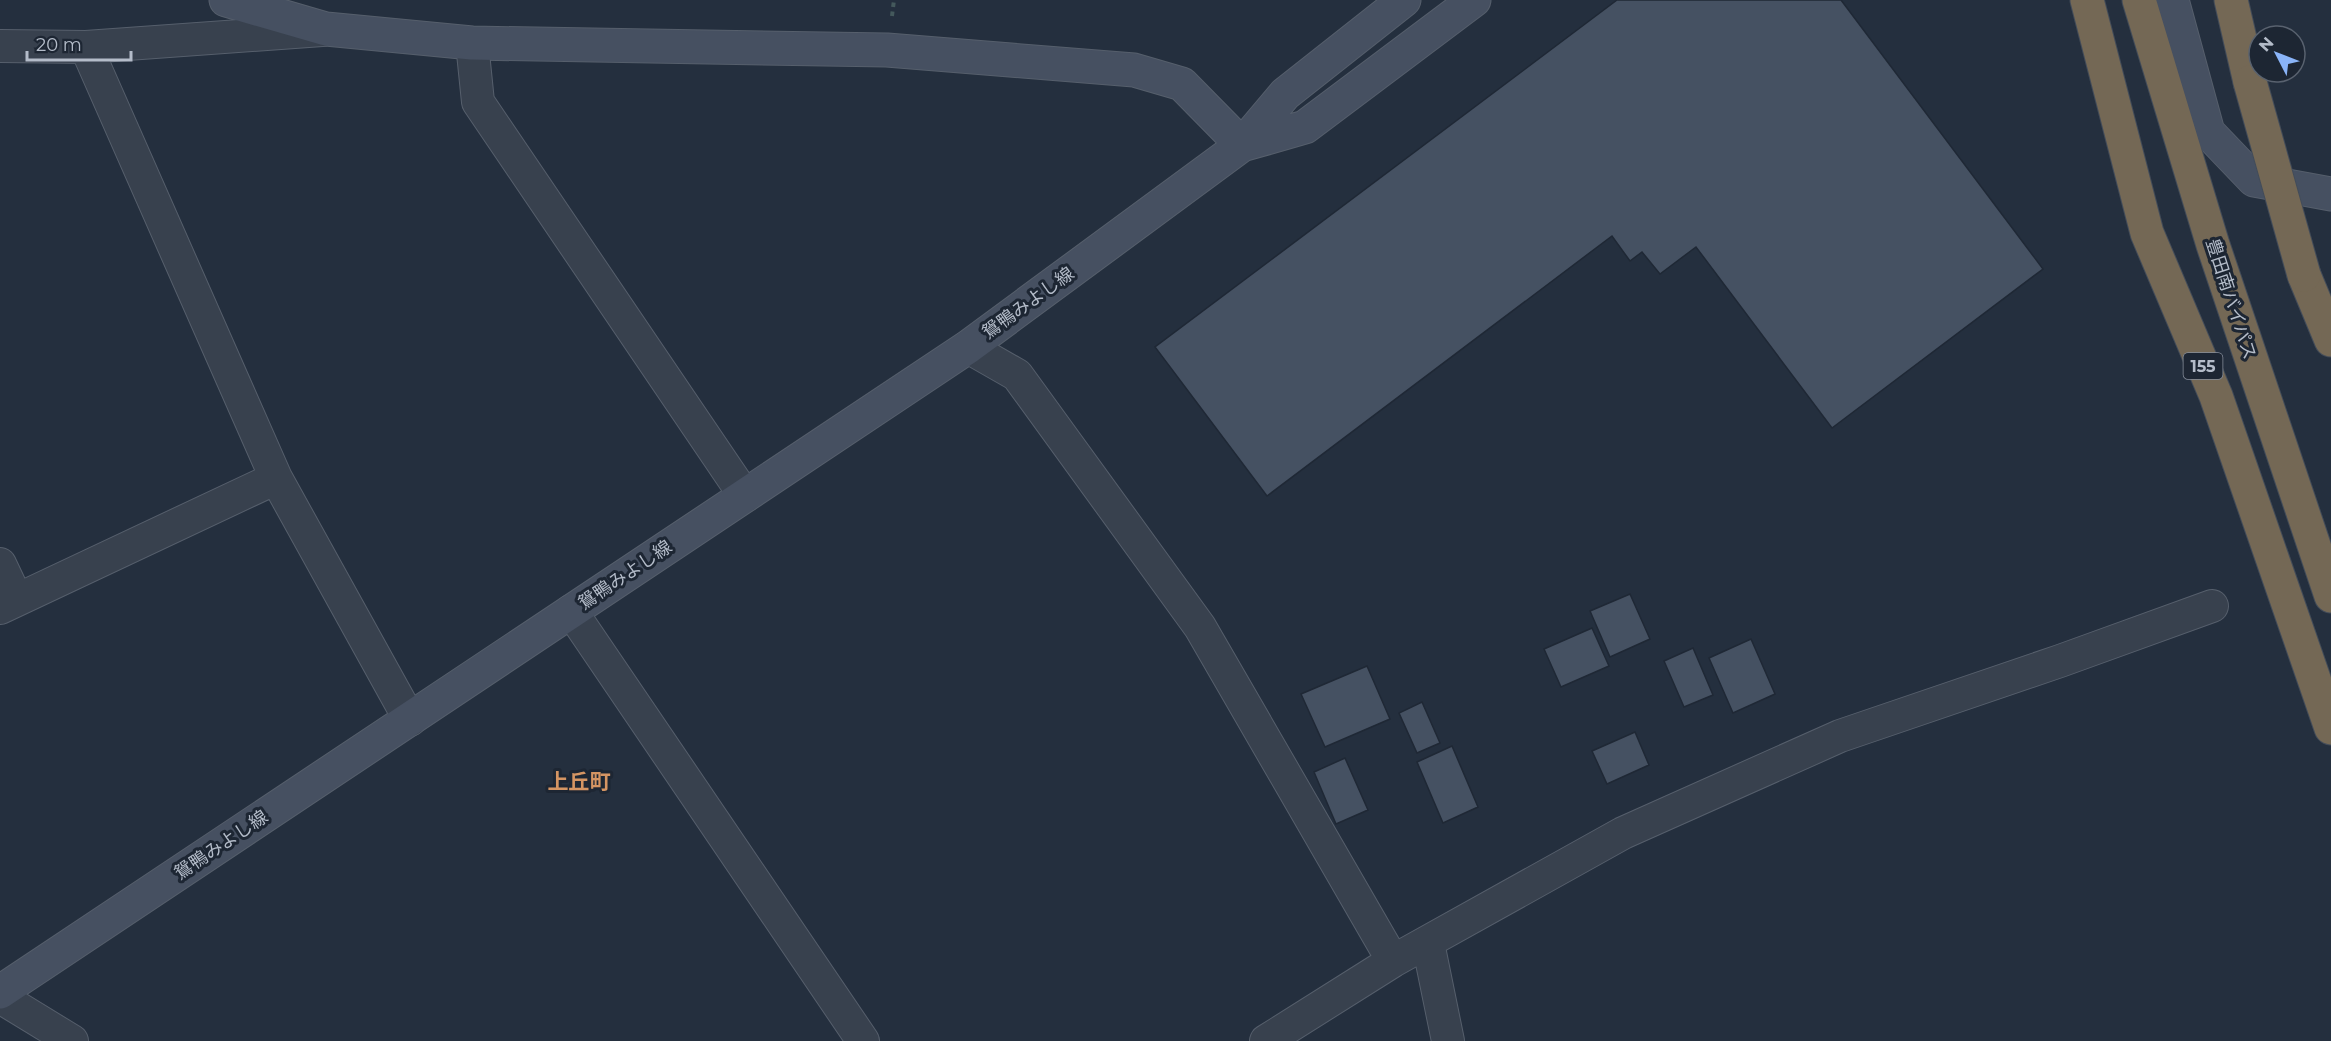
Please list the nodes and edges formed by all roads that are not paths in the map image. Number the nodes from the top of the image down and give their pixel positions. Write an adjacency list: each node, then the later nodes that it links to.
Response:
1 (226, 0): 8 (main road)
2 (1404, 0): 12 (main road, 鴛鴨みよし線)
3 (1474, 0): 12 (main road, 鴛鴨みよし線)
4 (2086, 0): 24 (highway, 155)
5 (2139, 0): 19 (highway, 豊田南バイパス / 155)
6 (2172, 0): 13 (main road)
7 (2231, 0): 14 (highway, bridge)
8 (326, 29): 9 (main road); 11 (street)
9 (472, 43): 12 (main road); 17 (street)
10 (0, 46): 11 (street)
11 (86, 46): 16 (street)
12 (1242, 146): 15 (main road, 鴛鴨みよし線)
13 (2331, 194)
14 (2331, 340)
15 (968, 347): 17 (main road, 鴛鴨みよし線); 26 (street)
16 (276, 478): 20 (street); 23 (street)
17 (745, 496): 22 (main road, 鴛鴨みよし線)
18 (0, 564): 20 (street)
19 (2331, 596)
20 (8, 604)
21 (2212, 606): 25 (street)
22 (571, 611): 23 (main road, 鴛鴨みよし線); 30 (street)
23 (410, 720): 27 (main road, 鴛鴨みよし線)
24 (2331, 728)
25 (1428, 943): 26 (street); 32 (street)
26 (1393, 961): 31 (street)
27 (0, 992)
28 (0, 997): 29 (street)
29 (63, 1035)
30 (863, 1041)
31 (1266, 1041)
32 (1448, 1041)

